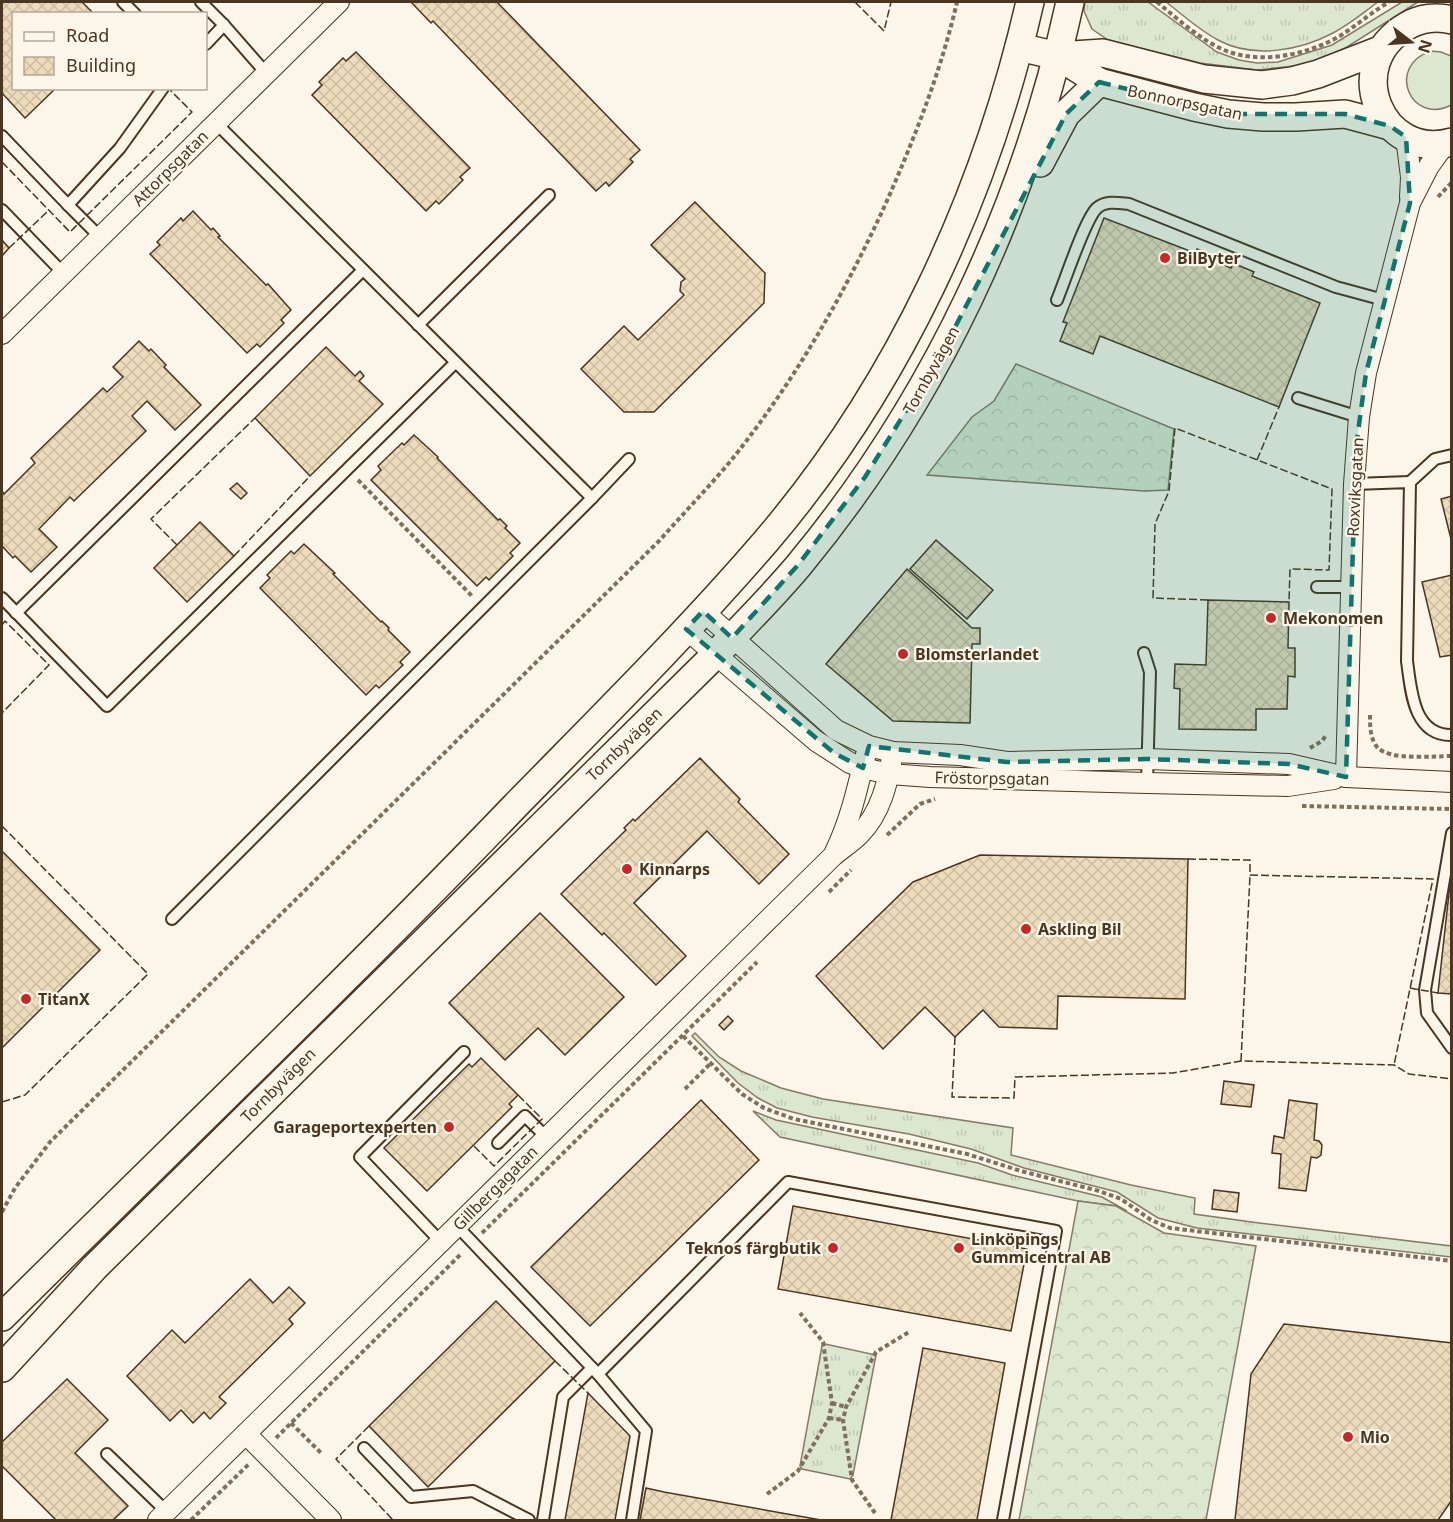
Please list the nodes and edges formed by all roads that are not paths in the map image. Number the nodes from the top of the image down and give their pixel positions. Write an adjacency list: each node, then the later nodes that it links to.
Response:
1 (201, 2): 6 (lane)
2 (339, 2): 11 (street, Attorpsgatan)
3 (1030, 2): 8 (main road, Tornbyvägen)
4 (1070, 2): 10 (main road, Tornbyvägen)
5 (1441, 13): 9 (main road)
6 (224, 25): 7 (lane); 11 (lane)
7 (207, 43)
8 (1019, 48): 10 (main road, Bonnorpsgatan); 42 (main road, Tornbyvägen)
9 (1380, 51): 10 (main road, Bonnorpsgatan); 15 (main road)
10 (1058, 56): 12 (main road, Bonnorpsgatan); 23 (main road, Tornbyvägen)
11 (266, 73): 14 (street, Attorpsgatan)
12 (1099, 82): 15 (main road, Bonnorpsgatan); 23 (main road)
13 (162, 90): 20 (lane)
14 (216, 123): 22 (street, Attorpsgatan); 24 (lane)
15 (1398, 132): 17 (main road, Bonnorpsgatan); 19 (street, Roxviksgatan)
16 (2, 136): 20 (lane)
17 (1448, 143): 19 (street, Roxviksgatan)
18 (549, 195): 28 (lane)
19 (1410, 203): 27 (street, Roxviksgatan)
20 (68, 205): 22 (lane)
21 (2, 210): 25 (lane)
22 (100, 237): 25 (street, Attorpsgatan)
23 (988, 259): 43 (main road, Tornbyvägen)
24 (363, 270): 28 (lane); 41 (lane)
25 (63, 273): 29 (street, Attorpsgatan)
26 (1057, 300): 27 (lane)
27 (1384, 300): 32 (street, Roxviksgatan)
28 (418, 325): 30 (lane)
29 (2, 334)
30 (455, 363): 37 (lane); 41 (lane)
31 (1298, 398): 32 (lane)
32 (1359, 417): 36 (street, Roxviksgatan)
33 (1452, 455): 35 (lane)
34 (629, 459): 37 (lane)
35 (1410, 482): 36 (lane); 45 (lane)
36 (1354, 484): 39 (street, Roxviksgatan)
37 (592, 498): 56 (lane)
38 (1317, 587): 39 (lane)
39 (1352, 587): 51 (street, Roxviksgatan)
40 (2, 598): 41 (lane)
41 (16, 613)
42 (694, 620): 43 (street, Fröstorpsgatan); 63 (main road, Tornbyvägen)
43 (723, 646): 46 (street, Fröstorpsgatan); 49 (street, Fröstorpsgatan); 64 (main road, Tornbyvägen)
44 (1144, 653): 48 (lane)
45 (1452, 735)
46 (868, 746): 47 (street, Fröstorpsgatan); 49 (street, Gillbergagatan)
47 (893, 752): 48 (street, Fröstorpsgatan); 50 (street, Gillbergagatan)
48 (1148, 759): 51 (street, Fröstorpsgatan); 53 (lane)
49 (862, 768): 50 (street, Fröstorpsgatan); 55 (street, Gillbergagatan)
50 (889, 774): 53 (street, Fröstorpsgatan); 55 (street, Gillbergagatan)
51 (1346, 777): 52 (street, Fröstorpsgatan); 53 (street, Fröstorpsgatan)
52 (1452, 782)
53 (1147, 783)
54 (1452, 833): 57 (lane)
55 (833, 856): 59 (street, Gillbergagatan)
56 (172, 919)
57 (1452, 1048)
58 (464, 1052): 62 (lane)
59 (547, 1138): 60 (lane); 61 (street, Gillbergagatan)
60 (498, 1143)
61 (457, 1226): 62 (street, Gillbergagatan); 65 (lane)
62 (441, 1242): 66 (street, Gillbergagatan)
63 (2, 1317)
64 (2, 1368)
65 (595, 1371): 72 (lane); 73 (lane); 74 (lane)
66 (246, 1434): 69 (street, Gillbergagatan); 70 (street)
67 (364, 1448): 71 (lane)
68 (107, 1454): 69 (lane)
69 (163, 1516)
70 (327, 1519)
71 (529, 1521)
72 (543, 1521)
73 (632, 1521)
74 (1003, 1521)

